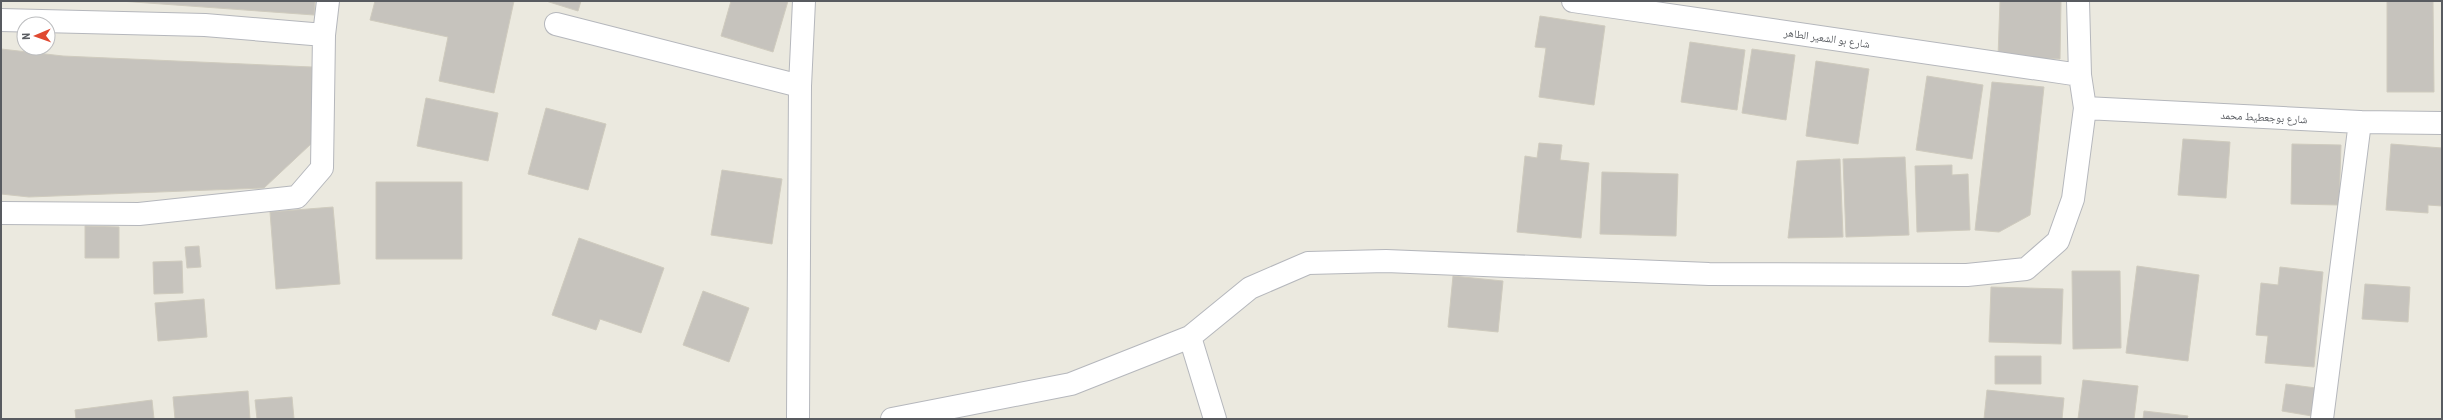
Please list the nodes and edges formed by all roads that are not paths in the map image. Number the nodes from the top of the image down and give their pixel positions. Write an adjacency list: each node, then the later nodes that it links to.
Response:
1 (328, 1): 7 (street)
2 (804, 1): 9 (street)
3 (1573, 1): 8 (street, شارع بو الشعير الطاهر)
4 (2078, 1): 8 (street)
5 (1, 20): 7 (street)
6 (556, 24): 9 (street)
7 (324, 35): 13 (street)
8 (2080, 75): 10 (street)
9 (800, 86): 15 (street)
10 (2086, 108): 11 (street, شارع بوجعطيط محمد); 14 (street)
11 (2360, 122): 12 (street, شارع بوجعطيط محمد); 18 (street)
12 (2442, 122)
13 (1, 213)
14 (1190, 337): 16 (street); 17 (street)
15 (798, 419)
16 (892, 419)
17 (1215, 419)
18 (2322, 419)

